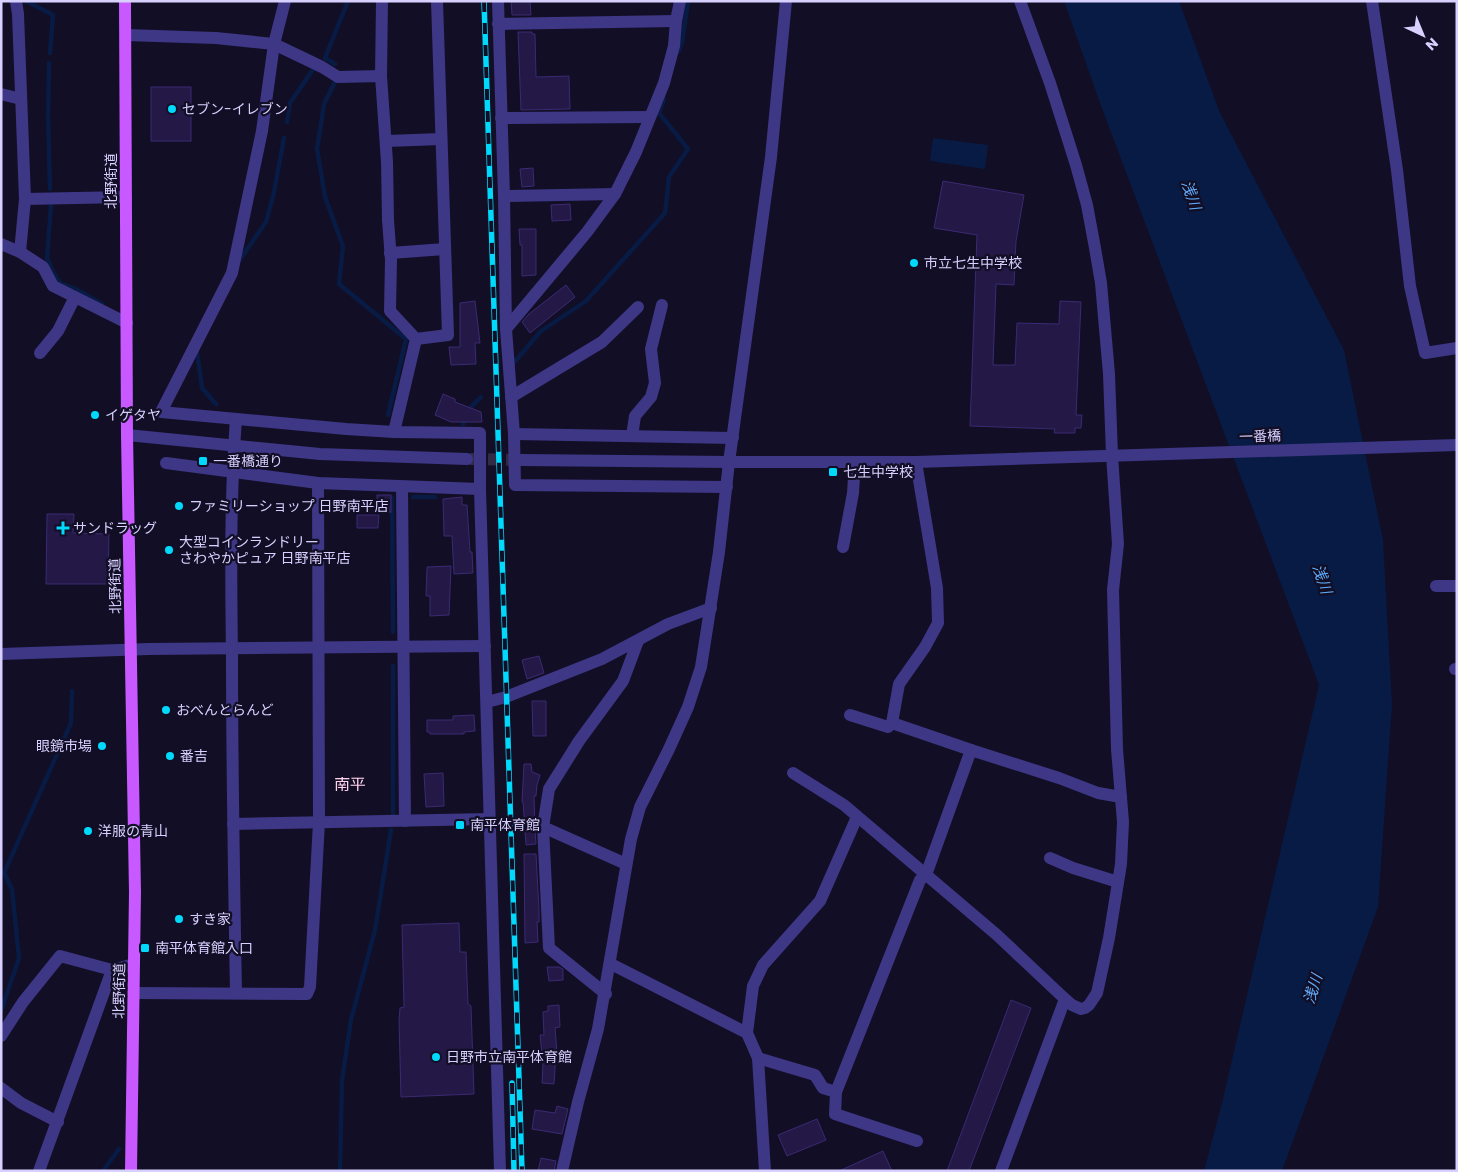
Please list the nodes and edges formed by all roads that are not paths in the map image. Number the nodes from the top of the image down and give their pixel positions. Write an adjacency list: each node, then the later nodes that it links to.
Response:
1 (16, 1): 17 (street)
2 (125, 1): 13 (main road, 北野街道)
3 (285, 1): 14 (street)
4 (382, 1): 15 (street)
5 (437, 1): 20 (street)
6 (498, 1): 12 (street)
7 (680, 1): 11 (street)
8 (786, 1): 44 (street)
9 (1020, 1): 47 (street)
10 (1372, 1): 36 (street)
11 (676, 21): 12 (street); 18 (street)
12 (498, 24): 19 (street)
13 (126, 35): 14 (street); 24 (main road, 北野街道)
14 (274, 44): 15 (street); 39 (street)
15 (382, 76): 21 (street)
16 (1, 94): 17 (street)
17 (21, 99): 25 (street)
18 (649, 117): 19 (street); 22 (street)
19 (501, 118): 23 (street)
20 (441, 139): 21 (street); 27 (street)
21 (387, 141): 29 (street)
22 (615, 194): 23 (street); 34 (street)
23 (504, 196): 34 (street)
24 (126, 198): 25 (street); 33 (main road, 北野街道)
25 (25, 199): 28 (street)
26 (1, 244): 28 (street)
27 (445, 249): 29 (street); 35 (street)
28 (20, 252): 30 (street)
29 (390, 253): 35 (street)
30 (75, 297): 33 (street); 37 (street)
31 (662, 305): 43 (street)
32 (638, 307): 38 (street)
33 (128, 323): 42 (main road, 北野街道)
34 (506, 329): 38 (street)
35 (416, 339): 40 (street)
36 (1457, 348)
37 (40, 353)
38 (511, 397): 41 (street)
39 (236, 419): 40 (street); 46 (street)
40 (394, 432): 58 (street)
41 (514, 434): 43 (street); 57 (street)
42 (127, 435): 46 (street); 68 (main road, 北野街道)
43 (632, 436): 44 (street)
44 (733, 438): 50 (street)
45 (1457, 445): 47 (street, 一番橋)
46 (234, 446): 48 (street); 54 (street)
47 (1112, 455): 52 (street, 一番橋); 75 (street)
48 (467, 460)
49 (521, 460): 50 (street, 一番橋)
50 (729, 462): 51 (street, 一番橋); 57 (street)
51 (855, 462): 52 (street, 一番橋); 59 (street)
52 (916, 462): 72 (street)
53 (166, 463): 54 (street)
54 (232, 472): 55 (street); 66 (street)
55 (318, 483): 56 (street); 67 (street)
56 (402, 487): 58 (street); 65 (street)
57 (727, 488): 62 (street)
58 (480, 489): 64 (street)
59 (843, 547)
60 (1436, 586): 61 (street)
61 (1457, 586)
62 (711, 608): 63 (street); 83 (street)
63 (638, 641): 70 (street); 81 (street)
64 (485, 646): 65 (street); 70 (street)
65 (404, 647): 67 (street); 78 (street)
66 (232, 648): 67 (street); 68 (street); 80 (street)
67 (318, 648): 79 (street)
68 (131, 649): 69 (street); 86 (main road, 北野街道)
69 (1, 654)
70 (487, 702): 77 (street)
71 (850, 714): 72 (street)
72 (892, 723): 73 (street)
73 (971, 750): 75 (street); 84 (street)
74 (793, 773): 76 (street)
75 (1120, 797): 85 (street)
76 (857, 817): 84 (street); 93 (street)
77 (490, 820): 78 (street); 102 (street)
78 (406, 821): 79 (street)
79 (319, 822): 80 (street); 90 (street)
80 (232, 824): 90 (street)
81 (543, 827): 83 (street); 91 (street)
82 (1050, 858): 85 (street)
83 (626, 864): 87 (street)
84 (926, 875): 92 (street); 97 (street)
85 (1118, 882): 92 (street)
86 (134, 964): 88 (street); 89 (main road, 北野街道)
87 (611, 964): 91 (street); 93 (street)
88 (112, 970): 94 (street); 98 (street)
89 (134, 993): 90 (street); 101 (main road, 北野街道)
90 (236, 993)
91 (606, 994): 103 (street)
92 (1066, 999): 105 (street)
93 (747, 1033): 95 (street)
94 (1, 1036)
95 (758, 1058): 97 (street); 104 (street)
96 (1, 1088): 98 (street)
97 (836, 1092): 99 (street)
98 (58, 1122): 100 (street)
99 (917, 1142)
100 (40, 1171)
101 (131, 1171)
102 (500, 1171)
103 (562, 1171)
104 (765, 1171)
105 (1001, 1171)

